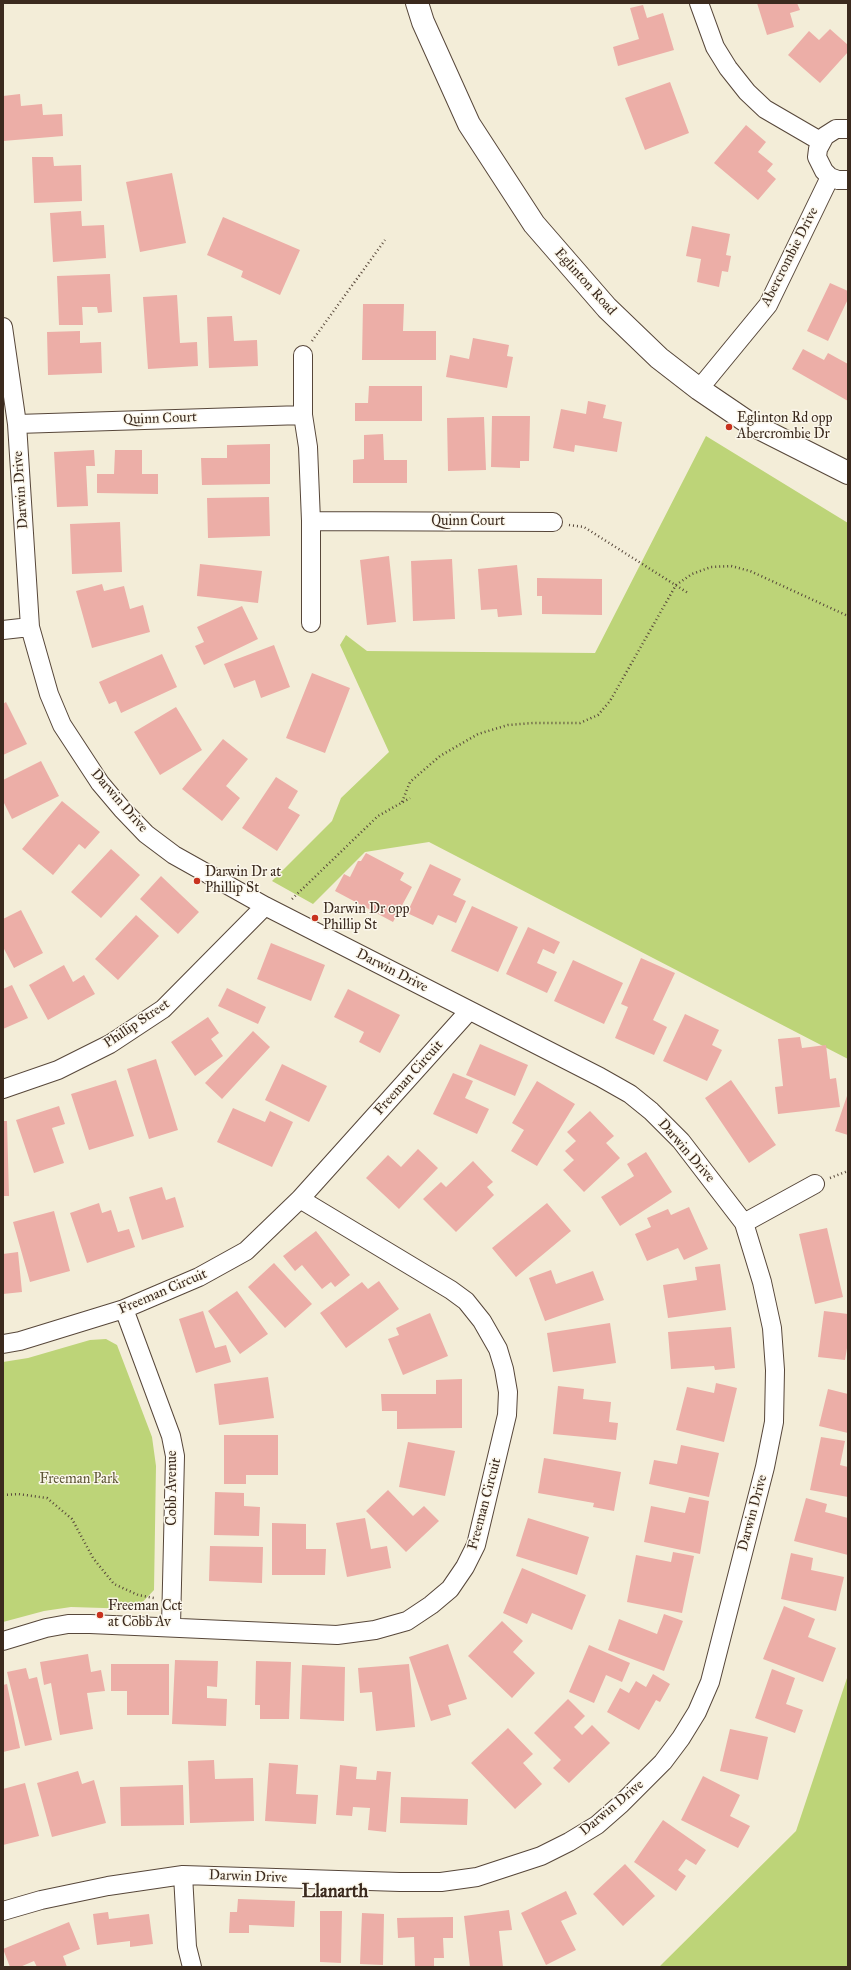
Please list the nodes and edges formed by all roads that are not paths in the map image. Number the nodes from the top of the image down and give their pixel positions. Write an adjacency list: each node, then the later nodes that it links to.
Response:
1 (417, 3): 9 (main road, Eglinton Road)
2 (699, 3): 4 (street)
3 (848, 128): 4 (street)
4 (820, 141): 5 (street)
5 (830, 177): 6 (street); 9 (street, Abercrombie Drive)
6 (848, 180)
7 (3, 327): 11 (street, Darwin Drive)
8 (303, 355): 10 (street)
9 (699, 389): 12 (main road, Eglinton Road)
10 (303, 415): 11 (street, Quinn Court); 13 (street)
11 (17, 424): 16 (street, Darwin Drive)
12 (848, 473)
13 (311, 521): 14 (street, Quinn Court); 15 (street)
14 (553, 522)
15 (311, 623)
16 (30, 627): 17 (street); 18 (street, Darwin Drive)
17 (3, 630)
18 (265, 906): 19 (street, Darwin Drive); 20 (street, Phillip Street)
19 (469, 1011): 22 (street, Freeman Circuit); 23 (street, Darwin Drive)
20 (3, 1089)
21 (815, 1184): 23 (street)
22 (300, 1199): 24 (street, Freeman Circuit); 26 (street, Freeman Circuit)
23 (744, 1223): 28 (street, Darwin Drive)
24 (124, 1309): 25 (street, Freeman Circuit); 26 (street, Cobb Avenue)
25 (3, 1344)
26 (171, 1626): 27 (street, Freeman Circuit)
27 (3, 1640)
28 (183, 1875): 29 (street, Darwin Drive); 30 (street)
29 (3, 1911)
30 (192, 1967)

